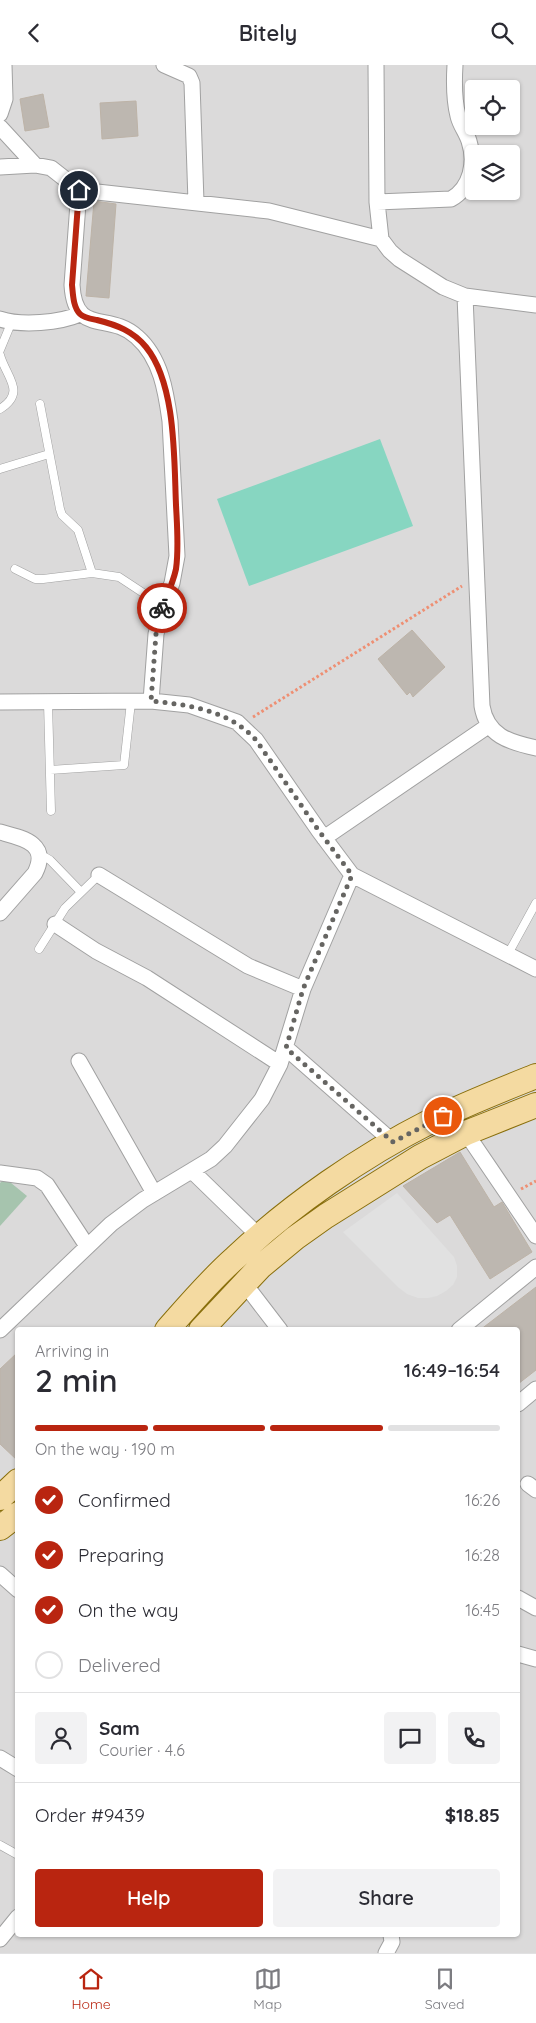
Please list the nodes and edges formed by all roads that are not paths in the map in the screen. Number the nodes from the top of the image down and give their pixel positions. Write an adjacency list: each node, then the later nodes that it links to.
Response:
1 (4, 65): 5 (street)
2 (164, 65): 10 (street)
3 (376, 65): 11 (street)
4 (455, 65): 11 (street)
5 (0, 114)
6 (0, 127): 7 (street)
7 (35, 165): 8 (street); 9 (street)
8 (0, 167)
9 (79, 190): 10 (street); 15 (street)
10 (196, 201): 12 (street)
11 (376, 202): 12 (street)
12 (381, 239): 13 (street)
13 (465, 296): 14 (street); 30 (street)
14 (536, 305)
15 (80, 314): 16 (street); 25 (street)
16 (6, 320): 17 (lane)
17 (0, 350)
18 (0, 355): 20 (lane)
19 (40, 404): 21 (lane)
20 (0, 409)
21 (49, 454): 22 (lane); 24 (lane)
22 (0, 469)
23 (15, 569): 24 (lane)
24 (92, 573): 25 (lane)
25 (163, 606): 26 (street)
26 (151, 701): 27 (street); 35 (street)
27 (131, 702): 29 (street); 32 (lane)
28 (0, 703): 29 (street)
29 (48, 703): 32 (lane)
30 (488, 726): 31 (street); 35 (street)
31 (536, 748)
32 (50, 771): 33 (lane)
33 (50, 811)
34 (0, 832): 36 (street)
35 (324, 838): 38 (street)
36 (39, 857): 39 (lane); 41 (street)
37 (99, 875): 39 (lane); 46 (street)
38 (352, 875): 44 (street); 46 (street)
39 (80, 891): 42 (lane)
40 (536, 903): 44 (lane)
41 (0, 913)
42 (55, 924): 43 (lane); 49 (street)
43 (39, 949)
44 (508, 954): 45 (street)
45 (536, 969)
46 (303, 989): 47 (street)
47 (286, 1048): 49 (street); 53 (street)
48 (79, 1061): 56 (street)
49 (280, 1063): 54 (street)
50 (536, 1076): 53 (main road)
51 (536, 1105): 52 (main road)
52 (466, 1133): 58 (street); 61 (main road)
53 (393, 1142): 57 (main road)
54 (192, 1171): 56 (street); 57 (street)
55 (0, 1173): 59 (street)
56 (154, 1193): 59 (street)
57 (259, 1236): 62 (main road)
58 (536, 1236)
59 (87, 1246): 66 (street)
60 (536, 1267): 65 (street)
61 (244, 1283): 63 (main road); 64 (street)
62 (170, 1327)
63 (204, 1327)
64 (278, 1327)
65 (463, 1327)
66 (0, 1330)
67 (536, 1389): 68 (street)
68 (520, 1402)
69 (15, 1484): 70 (main road)
70 (0, 1498)
71 (15, 1517): 72 (main road)
72 (0, 1528)
73 (0, 1574): 74 (street)
74 (15, 1587)
75 (520, 1599): 76 (street)
76 (536, 1608)
77 (520, 1655): 78 (street)
78 (536, 1659)
79 (0, 1758): 80 (street)
80 (15, 1767)
81 (0, 1845): 82 (lane)
82 (15, 1853)
83 (15, 1921): 85 (street)
84 (391, 1937): 86 (street)
85 (0, 1939)
86 (386, 1953)

